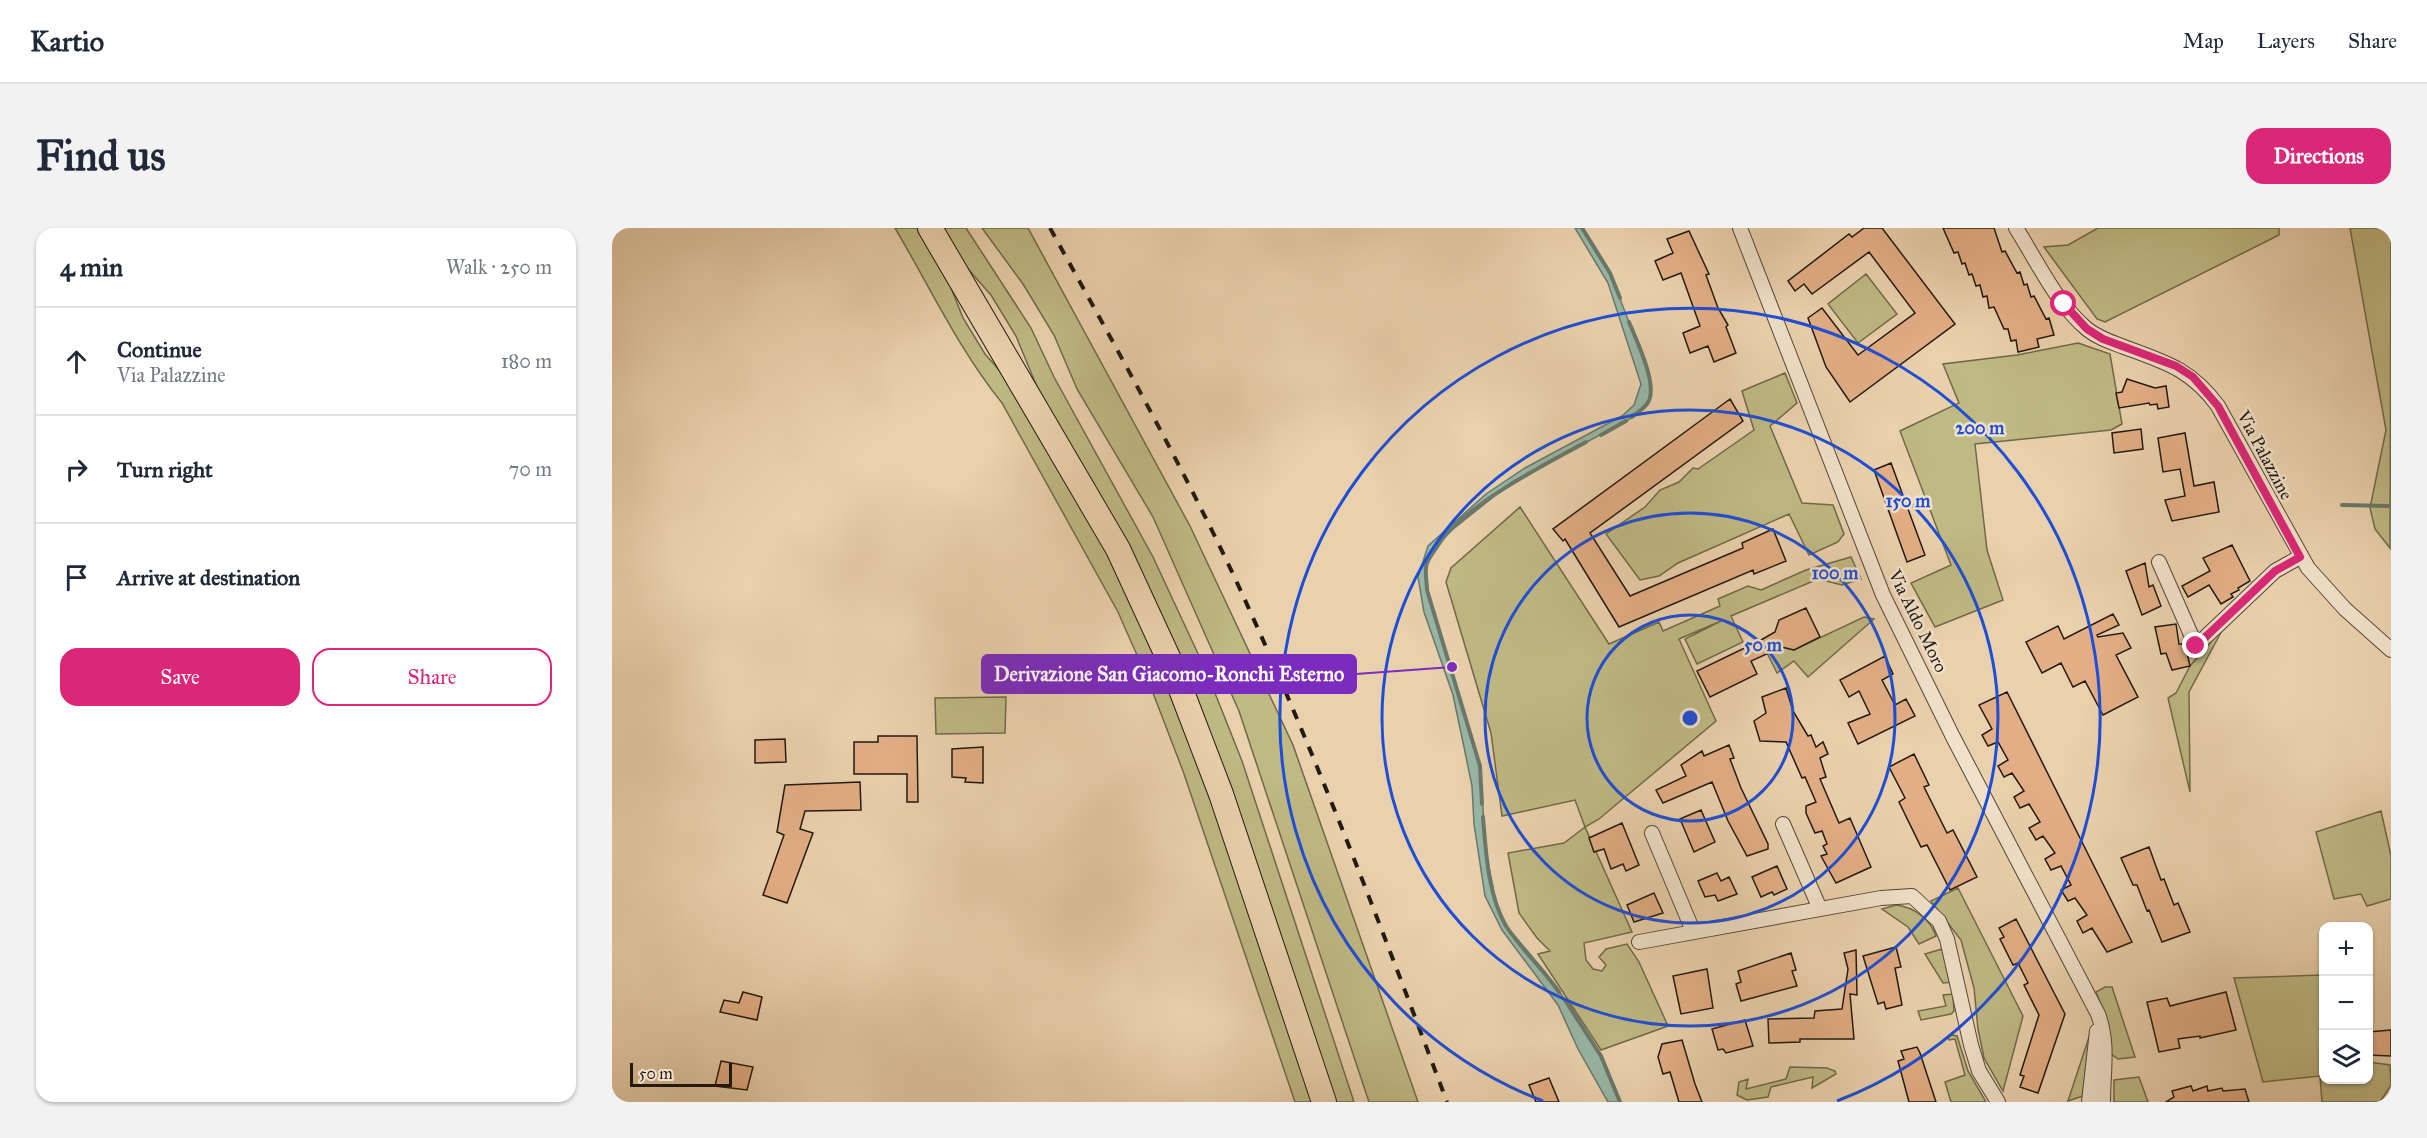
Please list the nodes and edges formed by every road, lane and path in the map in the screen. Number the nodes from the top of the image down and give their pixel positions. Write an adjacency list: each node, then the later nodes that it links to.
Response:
1 (930, 228): 14 (highway)
2 (1740, 228): 12 (street, Via Aldo Moro)
3 (2016, 228): 4 (street, Via Palazzine)
4 (2300, 557): 5 (street); 6 (street, Via Palazzine)
5 (2159, 562)
6 (2391, 651)
7 (1783, 824): 9 (street)
8 (1652, 833): 10 (street)
9 (1820, 909): 10 (street); 15 (street)
10 (1693, 931): 11 (street)
11 (1640, 942)
12 (2098, 1014): 13 (street, Via Aldo Moro); 16 (street, Via Aldo Moro)
13 (2101, 1099)
14 (1324, 1102)
15 (1998, 1102)
16 (2089, 1102)

